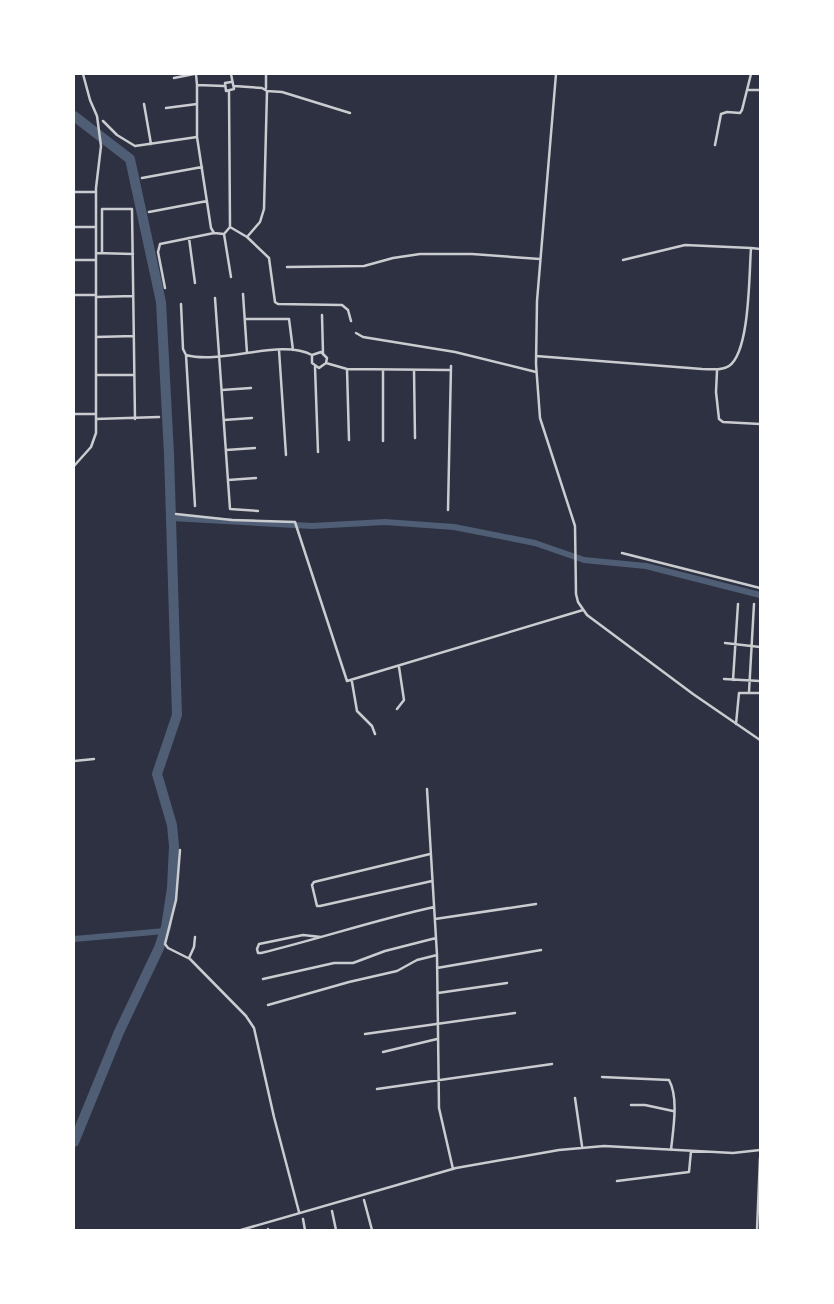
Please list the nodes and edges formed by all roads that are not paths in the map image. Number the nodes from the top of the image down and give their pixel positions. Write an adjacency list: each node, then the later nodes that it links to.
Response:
1 (83, 74): 20 (street)
2 (195, 74): 7 (street); 9 (street)
3 (230, 74): 8 (street)
4 (266, 74): 12 (street)
5 (556, 74): 42 (street)
6 (751, 74): 13 (street)
7 (174, 78)
8 (231, 82): 10 (street); 11 (street)
9 (197, 85): 10 (street); 17 (street)
10 (224, 86): 15 (street)
11 (234, 86): 12 (street); 15 (street)
12 (266, 90): 19 (street); 35 (street)
13 (747, 90): 14 (street); 23 (street)
14 (761, 90)
15 (229, 92): 32 (street)
16 (144, 104): 22 (street)
17 (197, 104): 18 (street); 21 (street)
18 (166, 108)
19 (350, 113)
20 (101, 122): 22 (street); 27 (street)
21 (197, 137): 22 (street); 24 (street)
22 (150, 144)
23 (715, 145)
24 (201, 167): 25 (street); 28 (street)
25 (142, 177)
26 (74, 192): 27 (street)
27 (96, 192): 31 (street)
28 (207, 201): 29 (street); 33 (street)
29 (149, 212)
30 (74, 227): 31 (street)
31 (96, 227): 39 (street)
32 (230, 227): 34 (street); 35 (street)
33 (214, 233): 34 (street); 36 (street)
34 (224, 234): 47 (street)
35 (247, 237): 58 (street)
36 (189, 238): 48 (street); 49 (street)
37 (751, 248): 38 (street); 45 (street); 73 (street)
38 (761, 249)
39 (96, 253): 40 (street); 44 (street)
40 (102, 253): 41 (street); 41 (street)
41 (133, 254): 53 (street)
42 (540, 259): 46 (street); 69 (street)
43 (74, 260): 44 (street)
44 (96, 260): 52 (street)
45 (623, 260)
46 (287, 267)
47 (231, 277)
48 (195, 284)
49 (165, 288)
50 (243, 294): 57 (street)
51 (74, 295): 52 (street)
52 (96, 296): 53 (street); 61 (street)
53 (134, 296): 60 (street)
54 (215, 298): 68 (street)
55 (181, 304): 66 (street)
56 (322, 315): 64 (street)
57 (245, 319): 63 (street); 65 (street)
58 (351, 321)
59 (356, 333): 76 (street)
60 (134, 336): 61 (street); 78 (street)
61 (96, 337): 77 (street)
62 (279, 350): 63 (street); 65 (street); 95 (street)
63 (293, 350): 67 (street)
64 (323, 353): 67 (street); 70 (street)
65 (247, 354): 68 (street)
66 (186, 355): 68 (street); 99 (street)
67 (312, 355): 71 (street)
68 (219, 356): 80 (street)
69 (538, 357): 73 (street); 76 (street)
70 (326, 363): 71 (street); 72 (street)
71 (315, 367): 94 (street)
72 (347, 369): 74 (street); 90 (street)
73 (717, 369): 88 (street)
74 (383, 370): 75 (street); 91 (street)
75 (414, 370): 89 (street); 100 (street)
76 (536, 372): 107 (street)
77 (96, 375): 78 (street); 82 (street)
78 (134, 375): 86 (street)
79 (251, 388): 80 (street)
80 (222, 390): 87 (street)
81 (74, 414): 82 (street)
82 (96, 414): 85 (street)
83 (159, 417): 86 (street)
84 (252, 418): 87 (street)
85 (96, 419): 86 (street); 96 (street)
86 (135, 419)
87 (224, 420): 93 (street)
88 (761, 424)
89 (415, 438)
90 (349, 440)
91 (383, 441)
92 (256, 448): 93 (street)
93 (226, 450): 98 (street)
94 (318, 452)
95 (286, 455)
96 (74, 466)
97 (256, 478): 98 (street)
98 (228, 480): 101 (street)
99 (195, 506)
100 (448, 510)
101 (258, 511)
102 (176, 514): 117 (street)
103 (622, 553): 104 (street)
104 (761, 588)
105 (738, 604): 109 (street)
106 (754, 604): 110 (street)
107 (583, 610): 112 (street); 121 (street)
108 (725, 643): 109 (street)
109 (736, 645): 110 (street); 114 (street)
110 (752, 647): 111 (street); 115 (street)
111 (761, 647)
112 (398, 667): 117 (street); 120 (street)
113 (724, 679): 114 (street)
114 (733, 680): 115 (street)
115 (751, 680): 116 (street); 118 (street)
116 (761, 681)
117 (352, 682): 122 (street)
118 (749, 692): 119 (street); 121 (street)
119 (761, 693)
120 (397, 709)
121 (736, 724): 123 (street)
122 (374, 734)
123 (761, 740)
124 (94, 759): 125 (street)
125 (74, 761)
126 (427, 789): 128 (street)
127 (180, 850): 138 (street)
128 (430, 854): 129 (street); 129 (street)
129 (432, 881): 131 (street)
130 (536, 904): 132 (street)
131 (434, 906): 132 (street); 134 (street)
132 (435, 919): 135 (street)
133 (195, 937): 138 (street)
134 (321, 937): 134 (street)
135 (436, 938): 137 (street); 140 (street)
136 (541, 950): 139 (street)
137 (437, 954): 139 (street); 143 (street)
138 (189, 958): 165 (street)
139 (437, 968): 142 (street)
140 (263, 979)
141 (508, 983): 142 (street)
142 (437, 994): 145 (street)
143 (268, 1005)
144 (515, 1013): 145 (street)
145 (437, 1024): 146 (street); 147 (street)
146 (366, 1034)
147 (437, 1039): 148 (street); 151 (street)
148 (383, 1052)
149 (552, 1064): 151 (street)
150 (602, 1077): 155 (street)
151 (439, 1082): 152 (street); 161 (street)
152 (377, 1089)
153 (575, 1098): 156 (street)
154 (631, 1105): 155 (street)
155 (673, 1111): 157 (street)
156 (582, 1147): 157 (street); 161 (street)
157 (671, 1150): 159 (street)
158 (761, 1150): 159 (street)
159 (691, 1152): 162 (street)
160 (761, 1158): 171 (street)
161 (453, 1169): 165 (street)
162 (617, 1181)
163 (364, 1200): 170 (street)
164 (332, 1211): 169 (street)
165 (299, 1212): 167 (street)
166 (303, 1219): 168 (street)
167 (241, 1230)
168 (305, 1230)
169 (336, 1230)
170 (372, 1230)
171 (757, 1230)

